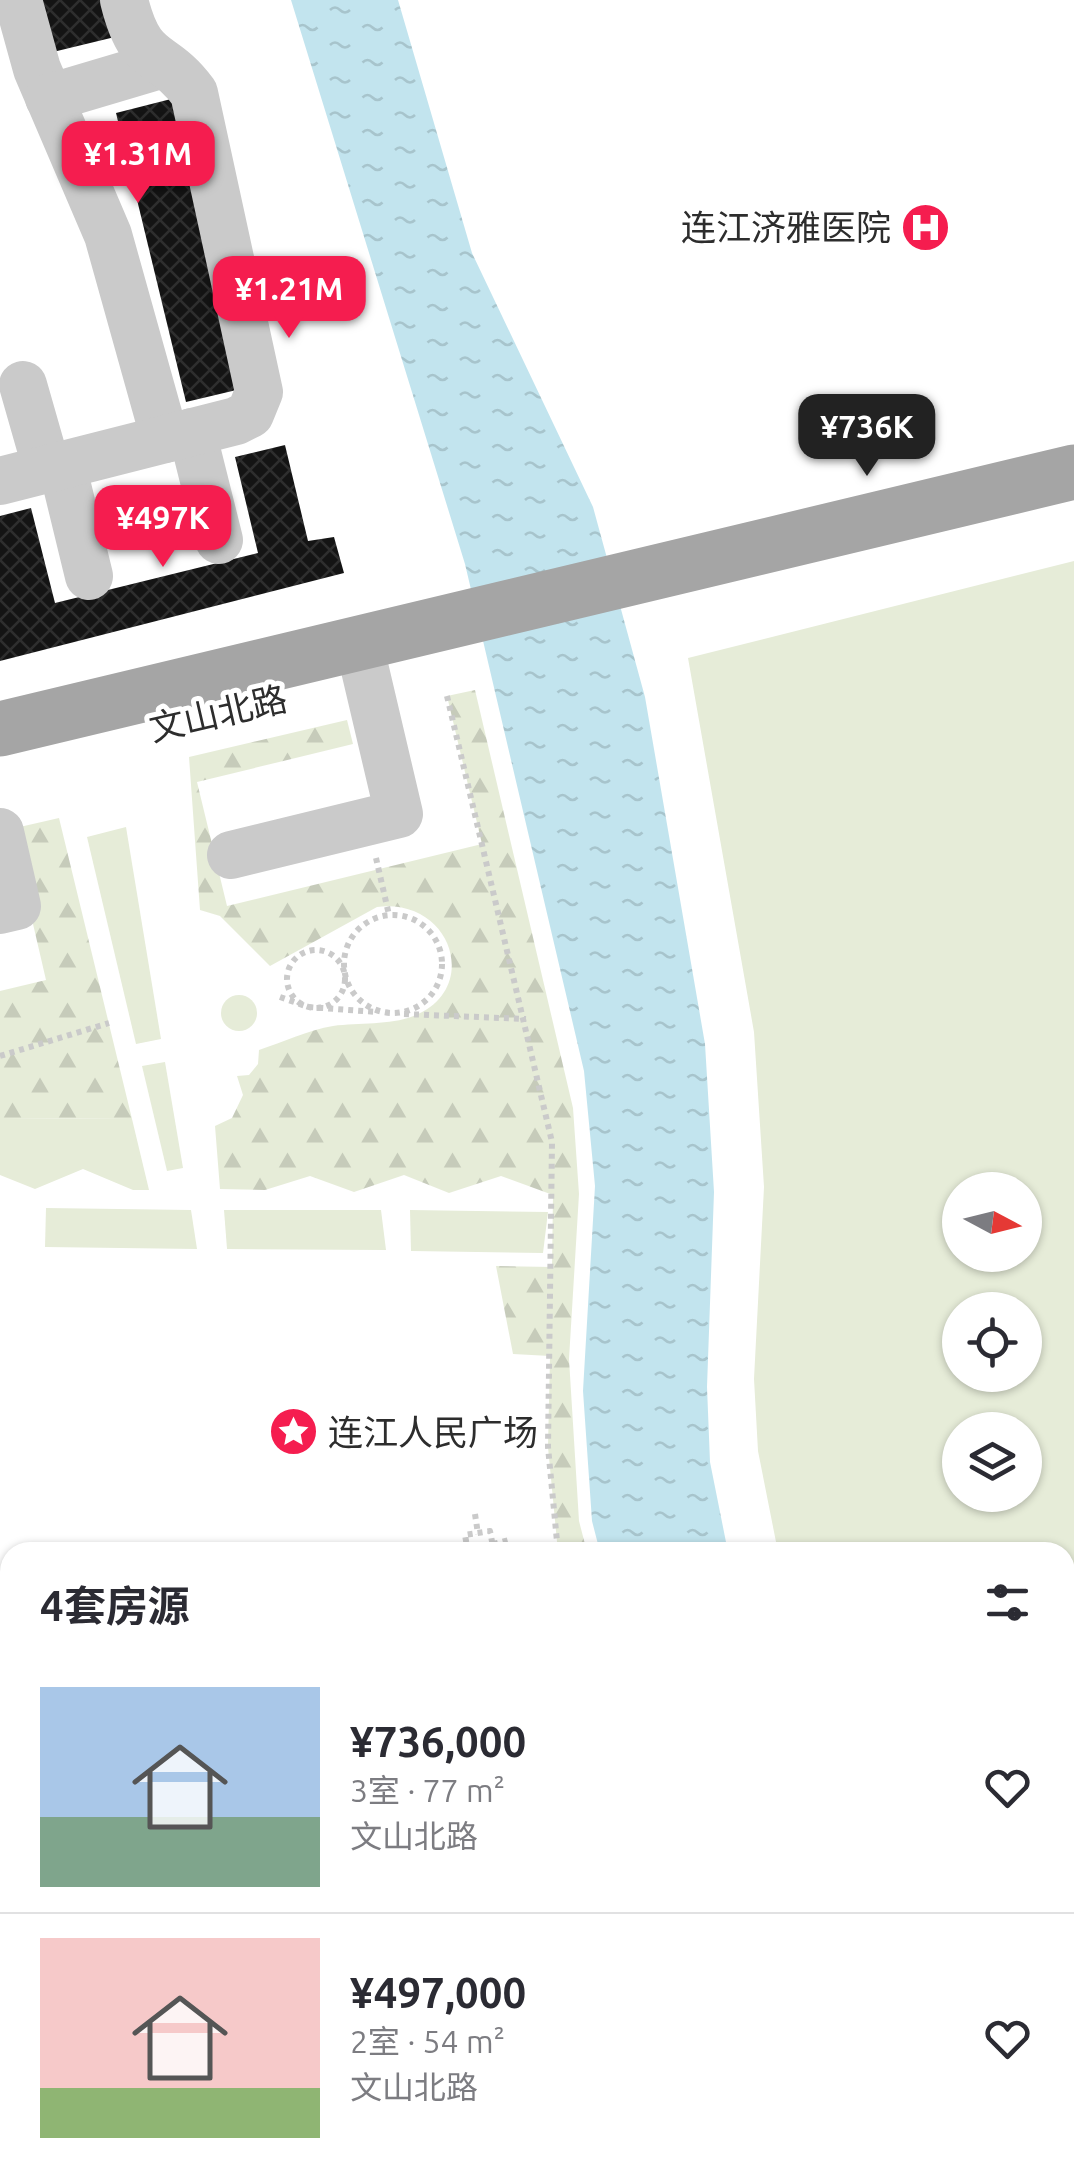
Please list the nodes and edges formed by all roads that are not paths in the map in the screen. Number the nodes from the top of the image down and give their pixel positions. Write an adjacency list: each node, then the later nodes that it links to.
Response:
1 (18, 0): 4 (street)
2 (124, 0): 3 (street)
3 (160, 65): 4 (street); 6 (street)
4 (50, 98): 6 (street)
5 (23, 386): 7 (street)
6 (179, 435): 7 (street); 11 (street)
7 (54, 467): 9 (street); 12 (street)
8 (1074, 472): 13 (main road)
9 (0, 481)
10 (1074, 509): 13 (main road)
11 (219, 540)
12 (89, 576)
13 (692, 583): 14 (main road, 文山北路)
14 (363, 661): 15 (main road, 文山北路); 16 (main road, 文山北路); 18 (street)
15 (0, 729)
16 (0, 765)
17 (0, 832): 19 (street)
18 (231, 854)
19 (0, 910)

